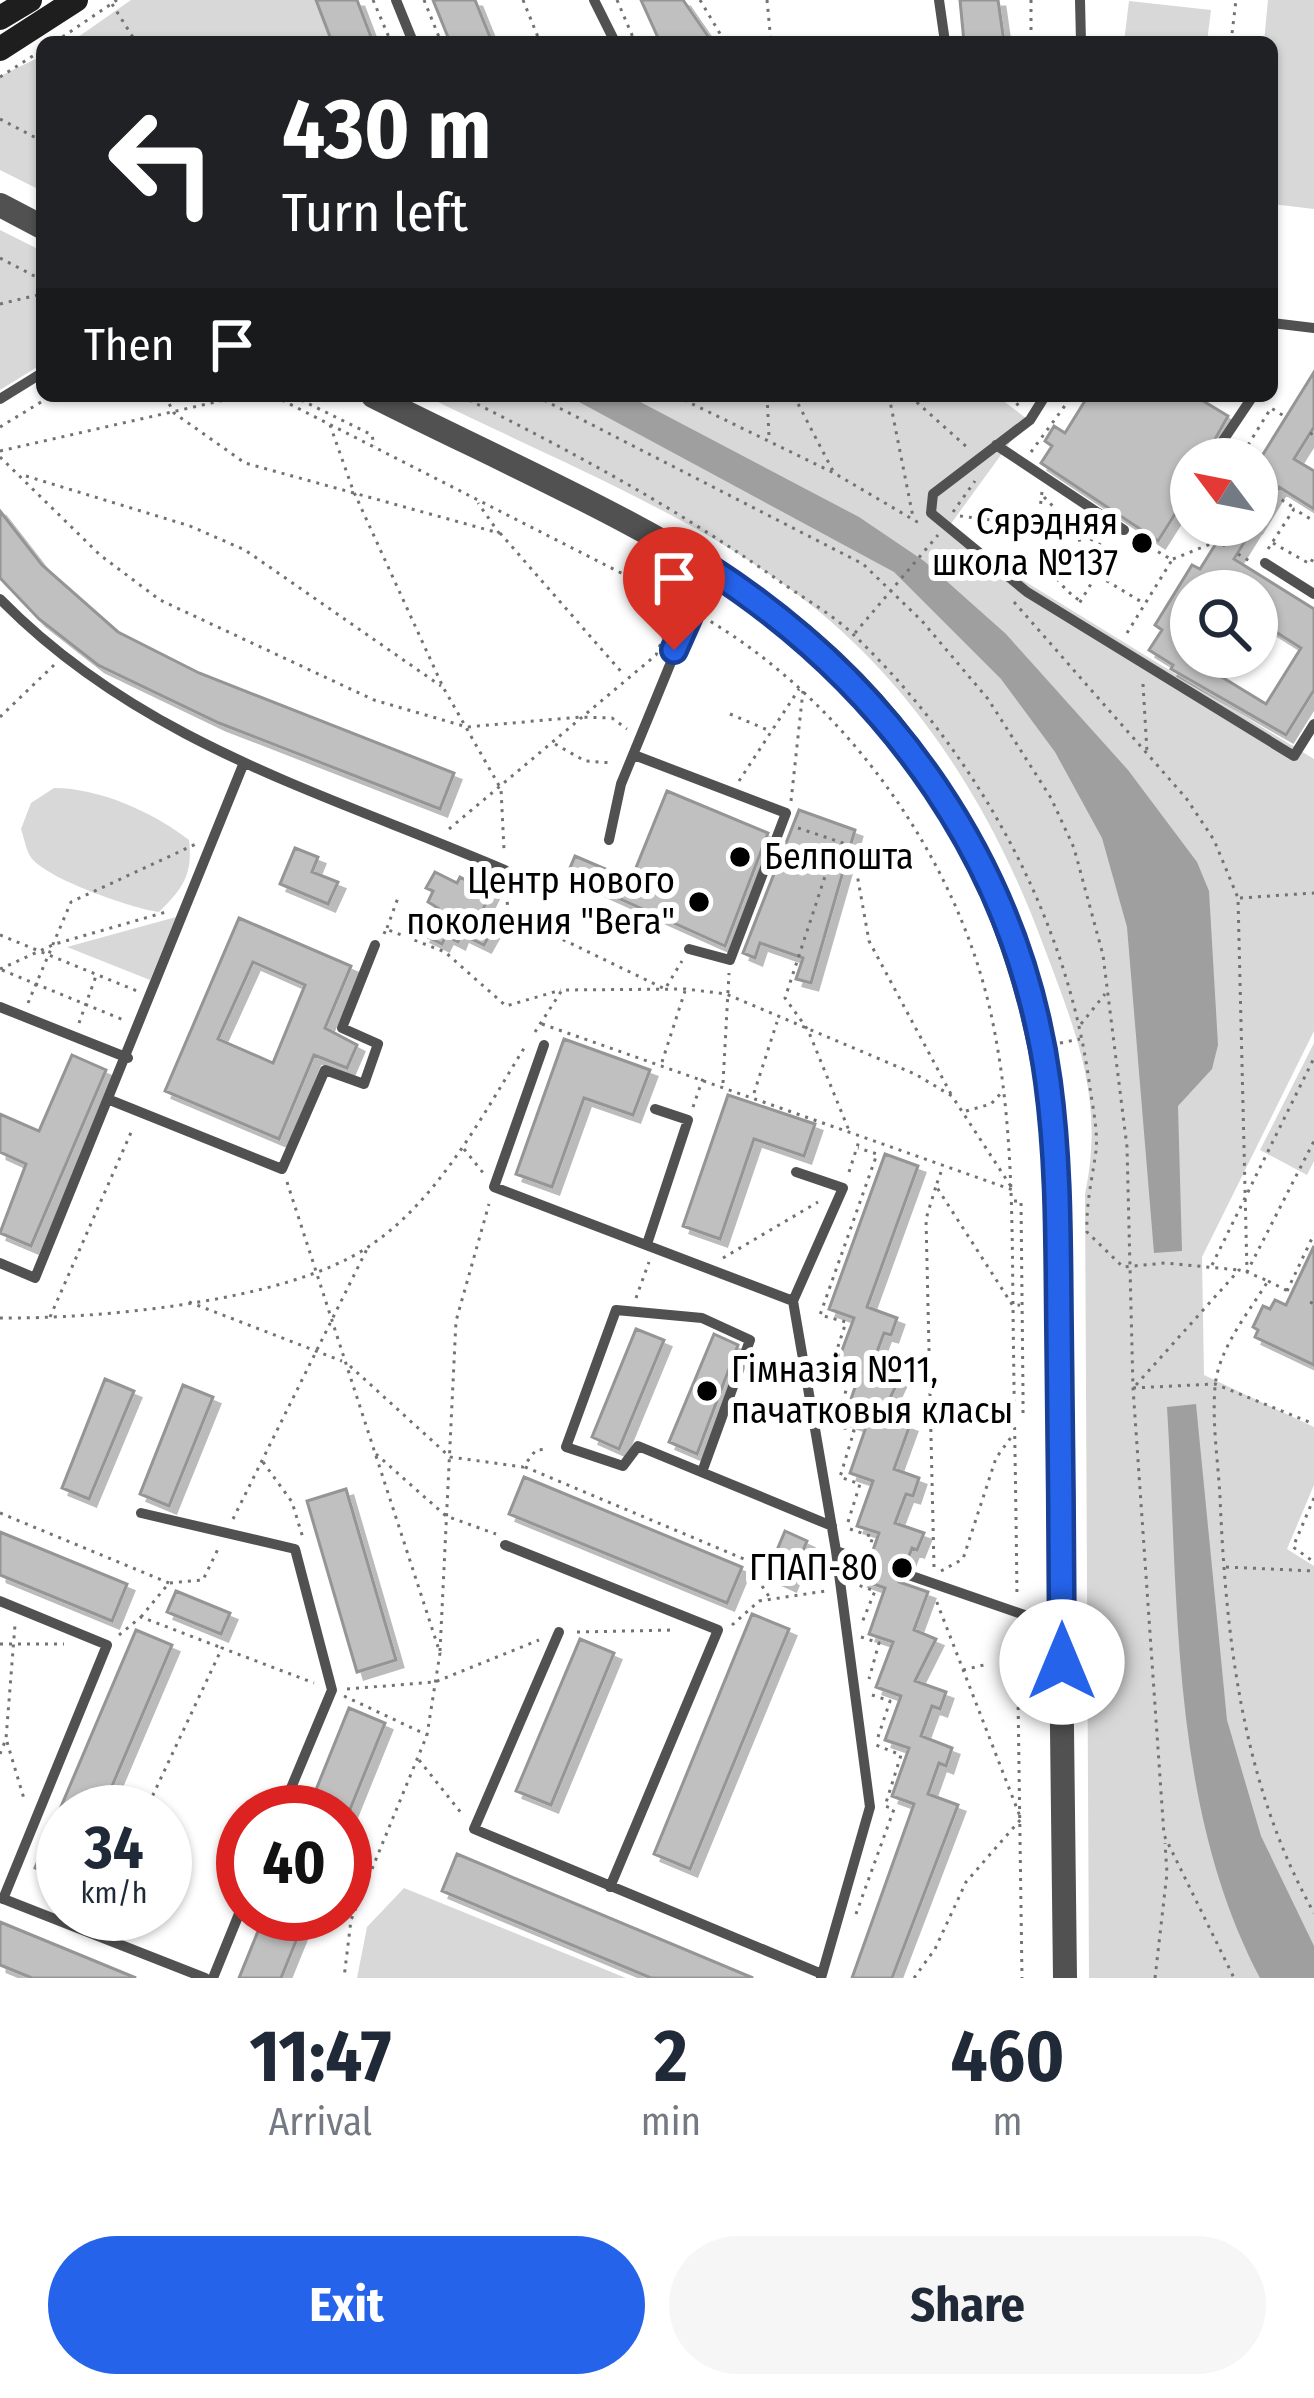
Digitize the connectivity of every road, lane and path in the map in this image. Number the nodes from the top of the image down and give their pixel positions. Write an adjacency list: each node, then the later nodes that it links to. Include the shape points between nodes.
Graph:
1 (30, 0): 16 (main road)
2 (76, 0): 31 (main road)
3 (373, 0): 19 (path)
4 (396, 0): 20 (lane)
5 (424, 0): 21 (path)
6 (523, 0): 22 (path)
7 (595, 0): 23 (lane)
8 (617, 0): 24 (path)
9 (700, 0): 25 (path)
10 (767, 0): 26 (path)
11 (939, 0): 27 (lane)
12 (1031, 0): 28 (path)
13 (1080, 0): 29 (lane)
14 (1236, 0): 30 (path)
15 (115, 2): 17 (path); 18 (path)
16 (0, 18)
17 (64, 36)
18 (133, 36)
19 (388, 36)
20 (411, 36)
21 (439, 36)
22 (538, 36)
23 (612, 36)
24 (632, 36)
25 (721, 36)
26 (770, 36)
27 (944, 36)
28 (1031, 36)
29 (1081, 36)
30 (1233, 36)
31 (0, 49)
32 (36, 54): 33 (path)
33 (0, 77)
34 (0, 119): 35 (path)
35 (36, 138)
36 (0, 205): 37 (street)
37 (36, 224)
38 (0, 258): 39 (path)
39 (36, 277)
40 (36, 295): 41 (path)
41 (0, 304)
42 (1278, 324): 43 (lane)
43 (1314, 328)
44 (36, 377): 45 (lane)
45 (0, 399)
46 (41, 402): 64 (path)
47 (168, 402): 61 (path)
48 (216, 402): 61 (path)
49 (286, 402): 63 (path)
50 (305, 402): 69 (path, via 372,435)
51 (385, 402): 100 (street)
52 (472, 402): 107 (path, via 676,509)
53 (689, 402): 67 (path)
54 (767, 402): 67 (path)
55 (797, 402): 73 (path)
56 (890, 402): 82 (path)
57 (917, 402): 71 (path)
58 (1041, 402): 68 (lane)
59 (1068, 402): 72 (path)
60 (1249, 402): 65 (lane)
61 (174, 412): 70 (path); 76 (path, via 245,463)
62 (1284, 416): 66 (path, via 1271,408)
63 (329, 423): 69 (path); 76 (path)
64 (0, 428)
65 (1225, 438)
66 (1252, 438)
67 (770, 440): 73 (path)
68 (996, 445): 71 (lane); 72 (lane)
69 (374, 446): 79 (path)
70 (0, 454): 74 (path)
71 (980, 458): 108 (lane, via 933,494 931,513 1027,592)
72 (1023, 463): 75 (lane)
73 (834, 473): 82 (path)
74 (24, 475): 112 (path, via 245,550); 118 (path, via 100,555 160,600 374,700)
75 (1046, 478): 77 (path); 85 (lane)
76 (353, 490): 87 (path); 112 (path)
77 (1041, 494): 84 (path); 86 (path)
78 (1278, 498): 80 (path)
79 (475, 499): 87 (path); 106 (path)
80 (1294, 508): 83 (path); 88 (path)
81 (951, 514): 84 (path)
82 (914, 518): 107 (path, via 936,538)
83 (1314, 521)
84 (1037, 526): 86 (path); 99 (path)
85 (1124, 530): 92 (path); 96 (path)
86 (1077, 531): 92 (path); 95 (path)
87 (499, 533): 111 (path)
88 (1278, 535)
89 (1206, 546): 96 (path)
90 (1271, 546): 97 (path)
91 (1278, 546): 98 (path)
92 (1111, 551): 101 (path)
93 (1238, 554): 97 (path)
94 (1314, 556): 98 (path)
95 (1081, 557): 99 (path); 101 (path)
96 (1172, 560): 105 (path)
97 (1263, 561): 102 (lane)
98 (1312, 565)
99 (1050, 568): 101 (path, via 1081,601)
100 (710, 569): 106 (lane); 165 (street, via 829,659 933,780 998,903)
101 (1096, 575): 105 (path)
102 (1314, 594)
103 (1008, 596): 122 (path)
104 (0, 599): 109 (lane)
105 (1144, 604): 108 (path)
106 (683, 605): 111 (path, via 656,655); 113 (path); 120 (lane)
107 (854, 634): 159 (path, via 994,809)
108 (1118, 647): 110 (lane)
109 (61, 658): 115 (path); 124 (lane, via 110,694)
110 (1140, 661): 117 (lane, via 1294,756); 122 (path)
111 (625, 676): 116 (path)
112 (443, 687): 118 (path)
113 (802, 688): 119 (path); 127 (path, via 794,790); 171 (path, via 886,788 952,900 991,1010)
114 (730, 714): 119 (path)
115 (0, 717)
116 (580, 717): 118 (path); 120 (path, via 612,718); 121 (path)
117 (1314, 724)
118 (467, 728): 125 (path)
119 (771, 731): 126 (path)
120 (642, 738): 123 (lane)
121 (552, 742): 123 (path, via 585,760); 125 (path)
122 (1147, 754): 135 (path, via 1214,840)
123 (632, 760): 126 (lane); 130 (lane)
124 (243, 765): 128 (lane); 129 (lane)
125 (501, 789): 129 (path); 132 (path)
126 (731, 793): 127 (lane)
127 (784, 818): 131 (path); 144 (lane)
128 (217, 835): 136 (lane); 139 (path, via 70,902)
129 (435, 840): 132 (lane)
130 (609, 840)
131 (837, 841): 161 (path, via 785,998); 173 (path, via 852,846 868,941)
132 (505, 870): 149 (path, via 508,913)
133 (1314, 893): 135 (path)
134 (399, 895): 137 (path)
135 (1238, 898): 192 (path)
136 (190, 903): 139 (path); 153 (lane)
137 (386, 929): 140 (path); 150 (path, via 445,952 506,1006)
138 (0, 935): 142 (path)
139 (55, 944): 142 (path); 143 (path)
140 (375, 945): 186 (lane, via 342,1028 378,1044 364,1084 325,1070)
141 (689, 949): 144 (lane); 149 (path)
142 (38, 951): 143 (path); 145 (path)
143 (50, 956): 146 (path); 147 (path)
144 (730, 959): 152 (path)
145 (0, 969): 147 (path)
146 (96, 975): 153 (path); 154 (path)
147 (37, 984): 154 (path); 156 (path)
148 (686, 988): 149 (path); 152 (path); 168 (path)
149 (664, 989): 150 (path)
150 (562, 990): 158 (path)
151 (1108, 991): 159 (path)
152 (726, 994): 157 (path); 170 (path)
153 (152, 997): 160 (lane)
154 (86, 1004): 160 (path); 162 (path)
155 (0, 1007): 156 (lane)
156 (23, 1016): 162 (lane)
157 (778, 1020): 161 (path); 172 (path)
158 (540, 1023): 168 (path); 182 (path)
159 (1080, 1025): 163 (path)
160 (141, 1028): 166 (lane)
161 (808, 1030): 173 (path); 179 (path)
162 (74, 1036): 166 (lane)
163 (1082, 1039): 165 (path); 198 (path, via 1097,1148 1087,1232 1124,1268)
164 (544, 1045): 189 (lane)
165 (1042, 1047): 246 (street, via 1057,1201)
166 (128, 1058): 174 (lane)
167 (1314, 1058): 192 (path)
168 (661, 1064): 169 (path)
169 (704, 1078): 170 (path); 178 (path)
170 (723, 1084): 172 (path)
171 (1004, 1090): 177 (path, via 991,1104); 191 (path)
172 (754, 1095): 179 (path)
173 (952, 1096): 177 (path)
174 (110, 1100): 176 (lane); 197 (lane, via 35,1278)
175 (655, 1109): 178 (lane)
176 (140, 1112): 186 (lane); 210 (path)
177 (962, 1112): 191 (path)
178 (688, 1120): 195 (lane)
179 (851, 1135): 180 (path)
180 (859, 1140): 185 (path); 190 (path)
181 (1314, 1141): 183 (path)
182 (462, 1148): 189 (path); 196 (path)
183 (1306, 1157): 184 (path); 202 (path)
184 (1314, 1160)
185 (942, 1168): 188 (path); 191 (path)
186 (282, 1169): 201 (path)
187 (796, 1172): 190 (lane)
188 (936, 1186): 207 (path); 218 (path, via 926,1220 934,1575 963,1559 996,1458)
189 (494, 1187): 195 (lane); 221 (path, via 456,1321)
190 (843, 1188): 199 (path); 205 (lane)
191 (1012, 1190): 193 (path)
192 (1247, 1190): 198 (path); 202 (path)
193 (1013, 1201): 206 (path, via 1021,1201); 207 (path)
194 (1314, 1234): 203 (path, via 1289,1293)
195 (651, 1246): 199 (lane); 208 (path)
196 (368, 1247): 201 (path); 211 (path)
197 (0, 1263)
198 (1212, 1267): 200 (path)
199 (706, 1268): 205 (lane)
200 (1239, 1270): 202 (path); 215 (path)
201 (319, 1272): 204 (path); 211 (path)
202 (1247, 1272): 203 (path)
203 (1268, 1281): 214 (path)
204 (187, 1301): 210 (path); 212 (path)
205 (793, 1301): 228 (lane)
206 (1022, 1305): 207 (path); 216 (path, via 1023,1413)
207 (1013, 1306): 216 (path)
208 (631, 1311): 219 (lane, via 616,1310); 223 (lane, via 703,1318 750,1340)
209 (0, 1318): 210 (path)
210 (49, 1318)
211 (331, 1318): 212 (path); 213 (path)
212 (316, 1348): 213 (path); 229 (path)
213 (346, 1363): 220 (path); 221 (path)
214 (1215, 1384): 215 (path); 217 (path); 234 (path)
215 (1133, 1388): 265 (path)
216 (1014, 1413): 218 (path)
217 (1314, 1424)
218 (1015, 1432): 244 (path)
219 (566, 1447): 222 (path, via 536,1450); 223 (lane, via 623,1466 638,1446)
220 (375, 1453): 227 (path); 249 (path)
221 (450, 1457): 222 (path); 227 (path)
222 (524, 1467): 241 (path, via 744,1558)
223 (702, 1472): 228 (lane)
224 (1314, 1498): 233 (path, via 1293,1547)
225 (0, 1513): 237 (path)
226 (141, 1513): 229 (lane)
227 (446, 1516): 230 (path, via 506,1538); 249 (path)
228 (832, 1526): 231 (lane)
229 (226, 1532): 237 (path, via 203,1580); 253 (lane, via 295,1549)
230 (505, 1545): 247 (lane)
231 (836, 1551): 232 (lane); 240 (lane)
232 (868, 1562)
233 (1314, 1562)
234 (1223, 1567): 235 (path); 268 (path, via 1248,1744 1269,1819)
235 (1314, 1571)
236 (903, 1573): 238 (lane)
237 (170, 1582): 245 (path)
238 (934, 1584): 244 (lane); 251 (path)
239 (858, 1585): 240 (path)
240 (841, 1588): 241 (path); 270 (lane, via 870,1807)
241 (770, 1599): 247 (path)
242 (0, 1600): 243 (lane)
243 (18, 1608): 255 (path); 258 (lane, via 106,1645)
244 (1017, 1613): 246 (lane); 263 (path)
245 (141, 1617)
246 (1061, 1618): 276 (street)
247 (718, 1630): 248 (path); 266 (lane)
248 (559, 1632): 252 (path); 264 (lane)
249 (440, 1653): 252 (path)
250 (984, 1665): 251 (path)
251 (961, 1670): 263 (path)
252 (435, 1682): 253 (path); 254 (path)
253 (332, 1690): 254 (path); 259 (path, via 222,1648); 260 (lane)
254 (427, 1735): 257 (path)
255 (7, 1739): 256 (path); 261 (path, via 28,1811)
256 (0, 1754)
257 (418, 1758): 264 (path); 273 (path, via 351,1920)
258 (49, 1785)
259 (158, 1785)
260 (292, 1785)
261 (36, 1815)
262 (36, 1817): 267 (lane)
263 (1021, 1819): 274 (path, via 967,1882); 275 (path)
264 (474, 1829): 266 (lane)
265 (1164, 1835): 271 (path); 277 (path)
266 (610, 1887): 270 (lane)
267 (2, 1898): 272 (lane)
268 (1314, 1913)
269 (226, 1941): 272 (lane)
270 (821, 1976)
271 (1153, 1976)
272 (209, 1978)
273 (344, 1978)
274 (914, 1978)
275 (1022, 1978)
276 (1065, 1978)
277 (1234, 1978)

